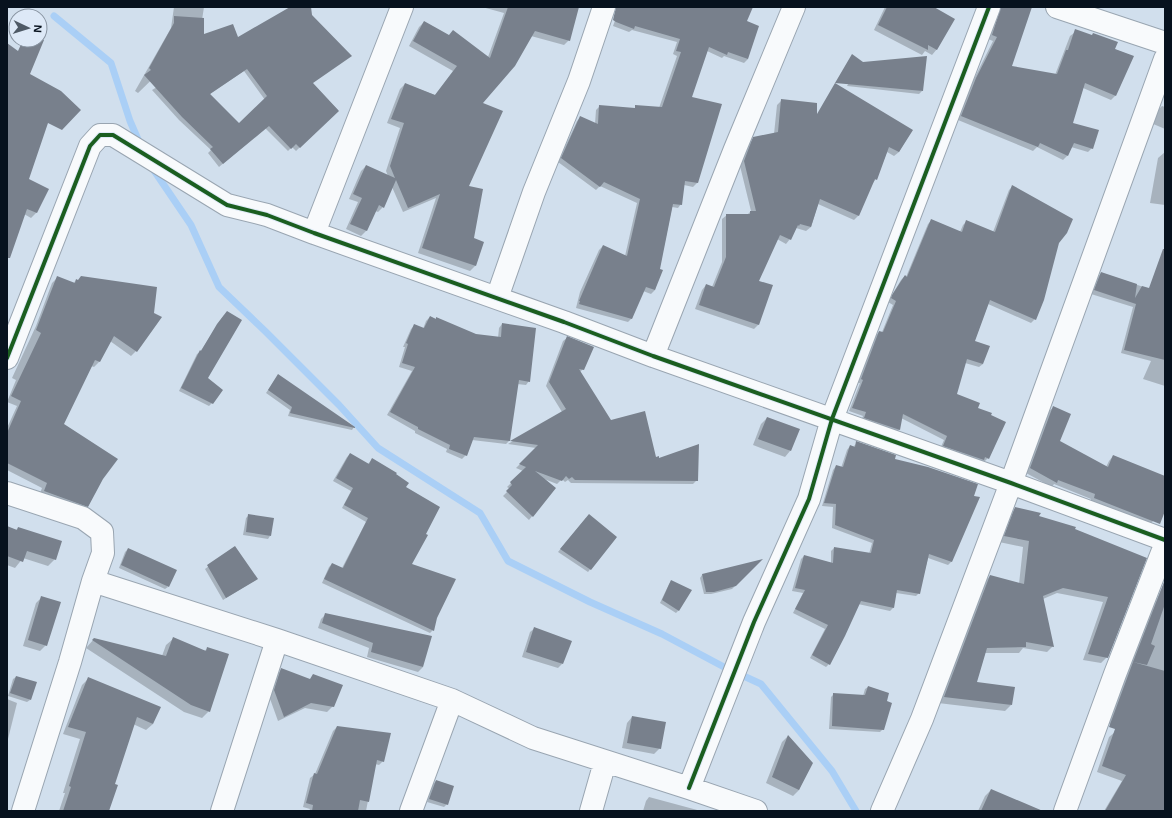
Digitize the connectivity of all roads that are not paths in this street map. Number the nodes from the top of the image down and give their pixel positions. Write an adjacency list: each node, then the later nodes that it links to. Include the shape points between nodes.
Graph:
1 (402, 7): 8 (street)
2 (604, 7): 9 (street, via 579,81 534,192)
3 (794, 7): 10 (street)
4 (989, 7): 12 (street)
5 (1058, 7): 6 (street)
6 (1165, 43)
7 (1165, 59): 13 (street)
8 (314, 233): 9 (street); 11 (street, via 267,215 228,205 113,135 100,135 90,146)
9 (497, 298): 10 (street)
10 (653, 356): 12 (street)
11 (7, 358)
12 (832, 419): 13 (street); 21 (street, via 809,499 754,622)
13 (1011, 483): 15 (street); 27 (street, via 922,719)
14 (7, 493): 17 (street, via 83,518 102,532 103,553)
15 (1165, 540)
16 (1165, 546): 28 (street, via 1114,674)
17 (94, 581): 18 (street); 22 (street)
18 (277, 640): 19 (street); 23 (street)
19 (452, 700): 20 (street, via 533,738); 24 (street)
20 (605, 762): 21 (street); 25 (street)
21 (689, 788): 26 (street)
22 (23, 811)
23 (222, 811)
24 (410, 811)
25 (590, 811)
26 (756, 811)
27 (882, 811)
28 (1065, 811)

